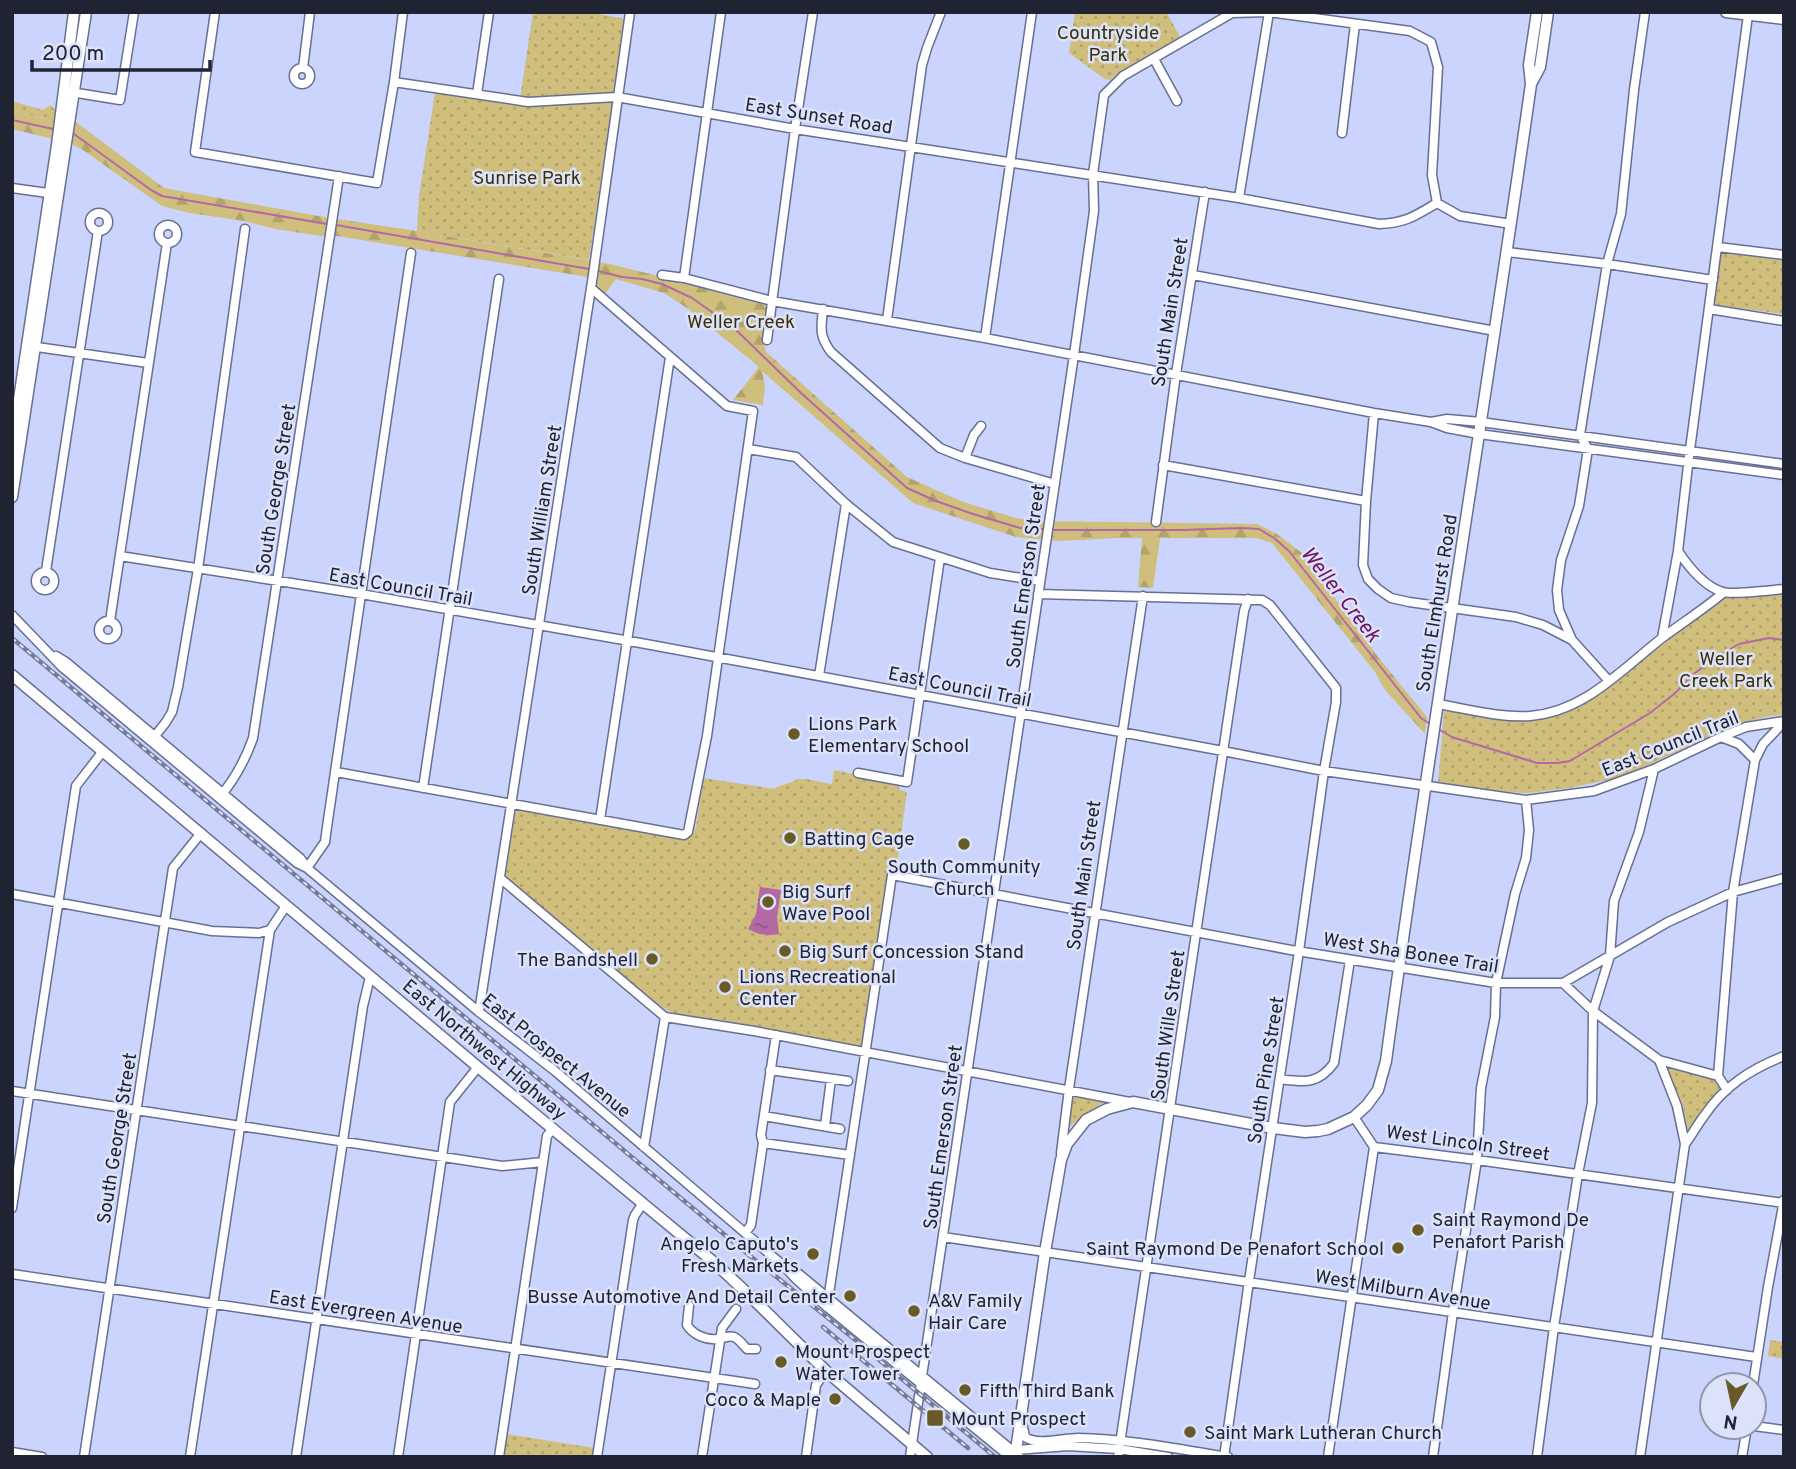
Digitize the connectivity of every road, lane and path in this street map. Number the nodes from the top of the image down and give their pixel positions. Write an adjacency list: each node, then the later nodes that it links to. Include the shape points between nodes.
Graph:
1 (74, 12): 25 (main road)
2 (86, 12): 25 (main road)
3 (134, 12): 25 (street, via 120,100)
4 (215, 12): 35 (street, via 195,152)
5 (310, 12): 22 (street)
6 (403, 12): 23 (street)
7 (489, 12): 26 (street)
8 (630, 12): 27 (street, South William Street)
9 (721, 12): 29 (street)
10 (813, 12): 30 (street)
11 (941, 12): 32 (street, via 922,65)
12 (1032, 12): 33 (street)
13 (1269, 12): 20 (street, South Emerson Street); 21 (street, South Emerson Street, via 1233,13); 39 (street)
14 (1537, 12): 24 (main road, South Elmhurst Road, via 1529,65)
15 (1548, 12): 24 (main road, South Elmhurst Road, via 1540,66)
16 (1644, 12): 49 (street, via 1621,214)
17 (1726, 12): 18 (main road)
18 (1748, 15): 19 (main road); 45 (street)
19 (1784, 19)
20 (1355, 24): 31 (street); 40 (street, South Emerson Street, via 1410,31 1431,42 1438,67 1432,175)
21 (1154, 59): 28 (street); 34 (street, South Emerson Street, via 1123,76 1104,95)
22 (303, 68)
23 (394, 82): 26 (street, East Sunset Road); 35 (street, via 377,183)
24 (1531, 84): 41 (main road, South Elmhurst Road)
25 (69, 92): 38 (main road)
26 (477, 94): 27 (street, East Sunset Road, via 528,103)
27 (617, 97): 29 (street, East Sunset Road); 55 (street, South William Street)
28 (1177, 101)
29 (706, 113): 30 (street, East Sunset Road); 52 (street)
30 (795, 129): 32 (street, East Sunset Road); 56 (street)
31 (1342, 133)
32 (912, 146): 33 (street, East Sunset Road); 59 (street)
33 (1011, 161): 34 (street, East Sunset Road); 62 (street)
34 (1093, 174): 37 (street, East Sunset Road); 66 (street, South Emerson Street, via 1094,211)
35 (340, 176): 95 (street, South George Street)
36 (12, 188): 38 (street)
37 (1205, 192): 39 (street, East Sunset Road); 51 (street, South Main Street)
38 (54, 194): 64 (main road)
39 (1239, 198): 40 (street, East Sunset Road, via 1380,224 1398,223)
40 (1437, 203): 41 (street, via 1460,216)
41 (1511, 224): 46 (main road, South Elmhurst Road)
42 (245, 229): 93 (street)
43 (98, 231): 65 (street)
44 (167, 243): 68 (street)
45 (1717, 247): 48 (street); 54 (street)
46 (1507, 252): 49 (street); 61 (main road, South Elmhurst Road)
47 (411, 253): 99 (street)
48 (1784, 256)
49 (1607, 264): 54 (street); 75 (street)
50 (662, 275): 52 (street)
51 (1193, 275): 61 (street); 69 (street, South Main Street)
52 (684, 278): 56 (street)
53 (499, 279): 104 (street)
54 (1713, 280): 58 (street)
55 (591, 288): 67 (street); 108 (street, South William Street)
56 (772, 301): 57 (street); 63 (street)
57 (823, 309): 59 (street); 80 (street, via 820,331 831,352 940,448)
58 (1709, 309): 60 (street); 79 (street)
59 (887, 320): 62 (street)
60 (1784, 321)
61 (1495, 331): 72 (main road, South Elmhurst Road)
62 (985, 338): 66 (street)
63 (767, 340)
64 (31, 346): 65 (street); 76 (main road); 86 (main road)
65 (80, 353): 68 (street); 94 (street)
66 (1074, 355): 69 (street); 85 (street, South Emerson Street)
67 (670, 357): 77 (street, via 727,406 753,411); 112 (street)
68 (148, 363): 91 (street)
69 (1176, 374): 70 (street); 83 (street, South Main Street)
70 (1374, 413): 71 (street); 87 (street)
71 (1431, 422): 72 (street); 74 (street)
72 (1481, 422): 74 (main road, South Elmhurst Road); 75 (street)
73 (981, 426): 80 (street)
74 (1479, 434): 78 (street); 103 (main road, South Elmhurst Road)
75 (1580, 435): 78 (street); 79 (street)
76 (12, 446)
77 (748, 449): 88 (street, via 796,457); 113 (street)
78 (1588, 449): 81 (street); 105 (street, via 1579,506 1558,576)
79 (1690, 450): 81 (street); 82 (street)
80 (965, 458): 85 (street)
81 (1688, 463): 84 (street); 90 (street)
82 (1784, 464)
83 (1163, 465): 87 (street); 89 (street, South Main Street)
84 (1784, 475)
85 (1055, 484): 96 (street, South Emerson Street)
86 (12, 497)
87 (1366, 501): 103 (street, via 1363,565 1368,579 1391,598)
88 (846, 504): 92 (street, via 893,542); 115 (street)
89 (1156, 522)
90 (1678, 551): 98 (street, via 1689,568); 110 (street)
91 (120, 556): 93 (street, East Council Trail); 107 (street)
92 (940, 558): 96 (street); 117 (street)
93 (198, 569): 95 (street, East Council Trail); 123 (street, via 174,702)
94 (46, 571)
95 (277, 580): 99 (street, East Council Trail); 133 (street, South George Street, via 253,738 238,774)
96 (1040, 581): 100 (street, South Emerson Street)
97 (1784, 589): 98 (street)
98 (1723, 593): 110 (street)
99 (361, 594): 104 (street, East Council Trail); 129 (street)
100 (1038, 594): 101 (street); 119 (street, South Emerson Street)
101 (1143, 596): 102 (street); 121 (street, South Main Street)
102 (1248, 599): 125 (street, South Wille Street); 128 (street, South Pine Street, via 1270,605 1336,688)
103 (1453, 608): 109 (street); 118 (main road, South Elmhurst Road)
104 (450, 610): 108 (street, East Council Trail); 132 (street)
105 (1561, 614): 109 (street); 111 (street)
106 (12, 615): 123 (street, East Prospect Avenue, via 62,667)
107 (110, 621)
108 (539, 625): 112 (street, East Council Trail); 135 (street, South William Street)
109 (1543, 625): 111 (street)
110 (1662, 638): 116 (street)
111 (1572, 640): 116 (street)
112 (628, 641): 113 (street, East Council Trail); 136 (street)
113 (717, 657): 115 (street, East Council Trail); 136 (street, via 688,832 684,835)
114 (12, 676): 124 (main road, East Northwest Highway)
115 (819, 676): 117 (street, East Council Trail)
116 (1609, 681): 118 (street, via 1571,707 1541,715)
117 (920, 695): 119 (street, East Council Trail); 130 (street, via 907,782)
118 (1438, 708): 131 (main road, South Elmhurst Road)
119 (1021, 714): 121 (street, East Council Trail); 142 (street, South Emerson Street)
120 (1784, 721): 122 (street, East Council Trail, via 1746,727); 126 (street)
121 (1122, 733): 125 (street, East Council Trail); 146 (street, South Main Street)
122 (1721, 737): 126 (street, via 1739,744); 127 (street, East Council Trail)
123 (153, 739): 133 (street, East Prospect Avenue)
124 (103, 751): 137 (main road, East Northwest Highway); 144 (street, via 75,786)
125 (1223, 751): 128 (street, East Council Trail); 149 (street, South Wille Street)
126 (1755, 760): 141 (street)
127 (1654, 769): 134 (street, East Council Trail, via 1594,791); 151 (street, via 1639,832 1614,901)
128 (1324, 771): 131 (street, East Council Trail); 150 (street, South Pine Street)
129 (335, 772): 132 (street); 138 (street, via 325,842)
130 (858, 773)
131 (1426, 786): 134 (street, East Council Trail); 153 (main road, South Elmhurst Road)
132 (423, 788): 135 (street)
133 (221, 796): 138 (street, East Prospect Avenue)
134 (1526, 800): 156 (street, via 1526,858)
135 (511, 804): 136 (street); 139 (street, South William Street)
136 (600, 820)
137 (201, 833): 145 (main road, East Northwest Highway); 147 (street, South George Street, via 173,868)
138 (307, 868): 158 (street, East Prospect Avenue)
139 (500, 878): 158 (street, South William Street); 159 (street)
140 (1784, 878): 141 (street, West Sha Bonee Trail)
141 (1733, 892): 151 (street, West Sha Bonee Trail); 167 (street)
142 (994, 893): 146 (street, West Sha Bonee Trail); 161 (street, West Sha Bonee Trail, via 892,875); 166 (street, South Emerson Street)
143 (12, 894): 144 (street)
144 (58, 902): 147 (street); 174 (street)
145 (286, 906): 148 (street); 154 (main road, East Northwest Highway)
146 (1096, 912): 149 (street, West Sha Bonee Trail); 171 (street, South Main Street)
147 (164, 922): 148 (street, via 222,932); 177 (street, South George Street)
148 (270, 930): 180 (street)
149 (1197, 932): 150 (street, West Sha Bonee Trail); 176 (street, South Wille Street)
150 (1299, 951): 152 (street, West Sha Bonee Trail); 169 (street, South Pine Street)
151 (1610, 956): 155 (street, West Sha Bonee Trail); 157 (street)
152 (1350, 960): 153 (street, West Sha Bonee Trail); 169 (street, via 1334,1063 1315,1080)
153 (1399, 967): 156 (street, West Sha Bonee Trail); 179 (main road, South Elmhurst Road, via 1385,1071 1378,1090)
154 (370, 977): 164 (main road, East Northwest Highway); 185 (street)
155 (1563, 982): 156 (street, West Sha Bonee Trail); 157 (street)
156 (1496, 983): 193 (street, via 1495,1017 1481,1088)
157 (1593, 1011): 163 (street); 195 (street, via 1592,1103)
158 (479, 1012): 188 (street, East Prospect Avenue)
159 (664, 1017): 160 (street); 188 (street)
160 (776, 1035): 161 (street); 165 (street)
161 (866, 1052): 166 (street); 190 (street)
162 (1784, 1056): 172 (street, via 1749,1071)
163 (1658, 1060): 167 (street); 187 (street, via 1678,1107)
164 (478, 1067): 182 (main road, East Northwest Highway); 191 (street, via 450,1102)
165 (771, 1070): 168 (street); 178 (street)
166 (968, 1070): 171 (street); 201 (street, South Emerson Street)
167 (1718, 1076): 172 (street)
168 (831, 1079): 170 (street); 181 (street)
169 (1280, 1079): 183 (street, South Pine Street)
170 (848, 1081)
171 (1069, 1089): 175 (street); 192 (street, South Main Street)
172 (1727, 1090): 187 (street)
173 (12, 1091): 174 (street)
174 (30, 1094): 177 (street); 199 (street)
175 (1133, 1102): 176 (main road); 192 (main road, South Main Street, via 1086,1120)
176 (1171, 1109): 183 (main road); 203 (street, South Wille Street)
177 (136, 1110): 180 (street); 206 (street, South George Street)
178 (764, 1116): 181 (street); 186 (street)
179 (1354, 1118): 183 (main road, via 1318,1131); 189 (street, West Lincoln Street)
180 (240, 1125): 185 (street); 208 (street)
181 (825, 1126): 184 (street)
182 (553, 1128): 194 (street); 198 (main road, East Northwest Highway)
183 (1273, 1128): 205 (street, South Pine Street)
184 (840, 1129)
185 (343, 1141): 191 (street); 213 (street)
186 (763, 1143): 190 (street); 200 (street, via 751,1225)
187 (1685, 1144): 196 (street)
188 (644, 1147): 200 (street, East Prospect Avenue)
189 (1374, 1147): 193 (street, West Lincoln Street); 207 (street)
190 (850, 1155): 209 (street)
191 (442, 1156): 194 (street, via 502,1166); 215 (street)
192 (1060, 1160): 202 (main road, South Main Street)
193 (1477, 1160): 195 (street, West Lincoln Street); 212 (street)
194 (543, 1162): 218 (street)
195 (1578, 1174): 196 (street, West Lincoln Street); 214 (street)
196 (1680, 1188): 197 (street, West Lincoln Street); 217 (street)
197 (1783, 1202): 220 (street)
198 (643, 1203): 221 (street, via 633,1220); 222 (main road, East Northwest Highway, via 730,1277)
199 (12, 1208)
200 (745, 1233): 209 (street, East Prospect Avenue)
201 (943, 1237): 202 (street, West Milburn Avenue); 225 (street, South Emerson Street)
202 (1045, 1252): 203 (street, West Milburn Avenue); 227 (main road, South Main Street)
203 (1147, 1267): 205 (street, West Milburn Avenue); 230 (street, South Wille Street)
204 (12, 1274): 206 (street, East Evergreen Avenue)
205 (1249, 1281): 207 (street, West Milburn Avenue); 246 (street, South Pine Street)
206 (109, 1288): 208 (street, East Evergreen Avenue); 234 (street, South George Street)
207 (1352, 1297): 212 (street, West Milburn Avenue); 247 (street)
208 (213, 1303): 213 (street, East Evergreen Avenue); 235 (street)
209 (828, 1303): 225 (street, East Prospect Avenue)
210 (689, 1306): 216 (street, via 689,1329 704,1338)
211 (736, 1309): 216 (street, via 722,1325)
212 (1453, 1312): 214 (street, West Milburn Avenue); 248 (street)
213 (317, 1319): 215 (street, East Evergreen Avenue); 236 (street)
214 (1554, 1327): 217 (street, West Milburn Avenue); 249 (street)
215 (416, 1335): 218 (street, East Evergreen Avenue); 237 (street)
216 (720, 1339): 219 (street, via 732,1336 747,1349); 224 (street)
217 (1655, 1342): 220 (street, West Milburn Avenue); 250 (street)
218 (515, 1349): 221 (street, East Evergreen Avenue); 238 (street)
219 (756, 1349)
220 (1756, 1357): 223 (street)
221 (611, 1363): 224 (street, East Evergreen Avenue); 239 (street)
222 (826, 1371): 228 (main road, East Northwest Highway); 241 (street, via 816,1385)
223 (1754, 1371)
224 (714, 1378): 226 (street, East Evergreen Avenue); 240 (street)
225 (922, 1381): 228 (street, South Emerson Street); 232 (street, East Prospect Avenue)
226 (755, 1384)
227 (1021, 1416): 230 (street, via 1024,1435 1032,1441 1077,1438); 232 (main road, South Main Street)
228 (912, 1445): 242 (street, South Emerson Street); 243 (main road, East Northwest Highway)
229 (1036, 1448): 230 (street); 232 (street); 244 (street)
230 (1119, 1449): 245 (street); 246 (street)
231 (12, 1452): 233 (street)
232 (1015, 1455)
233 (42, 1457)
234 (84, 1457)
235 (190, 1457)
236 (296, 1457)
237 (398, 1457)
238 (499, 1457)
239 (597, 1457)
240 (702, 1457)
241 (806, 1457)
242 (910, 1457)
243 (927, 1457)
244 (1031, 1457)
245 (1168, 1457)
246 (1225, 1457)
247 (1328, 1457)
248 (1433, 1457)
249 (1536, 1457)
250 (1640, 1457)

